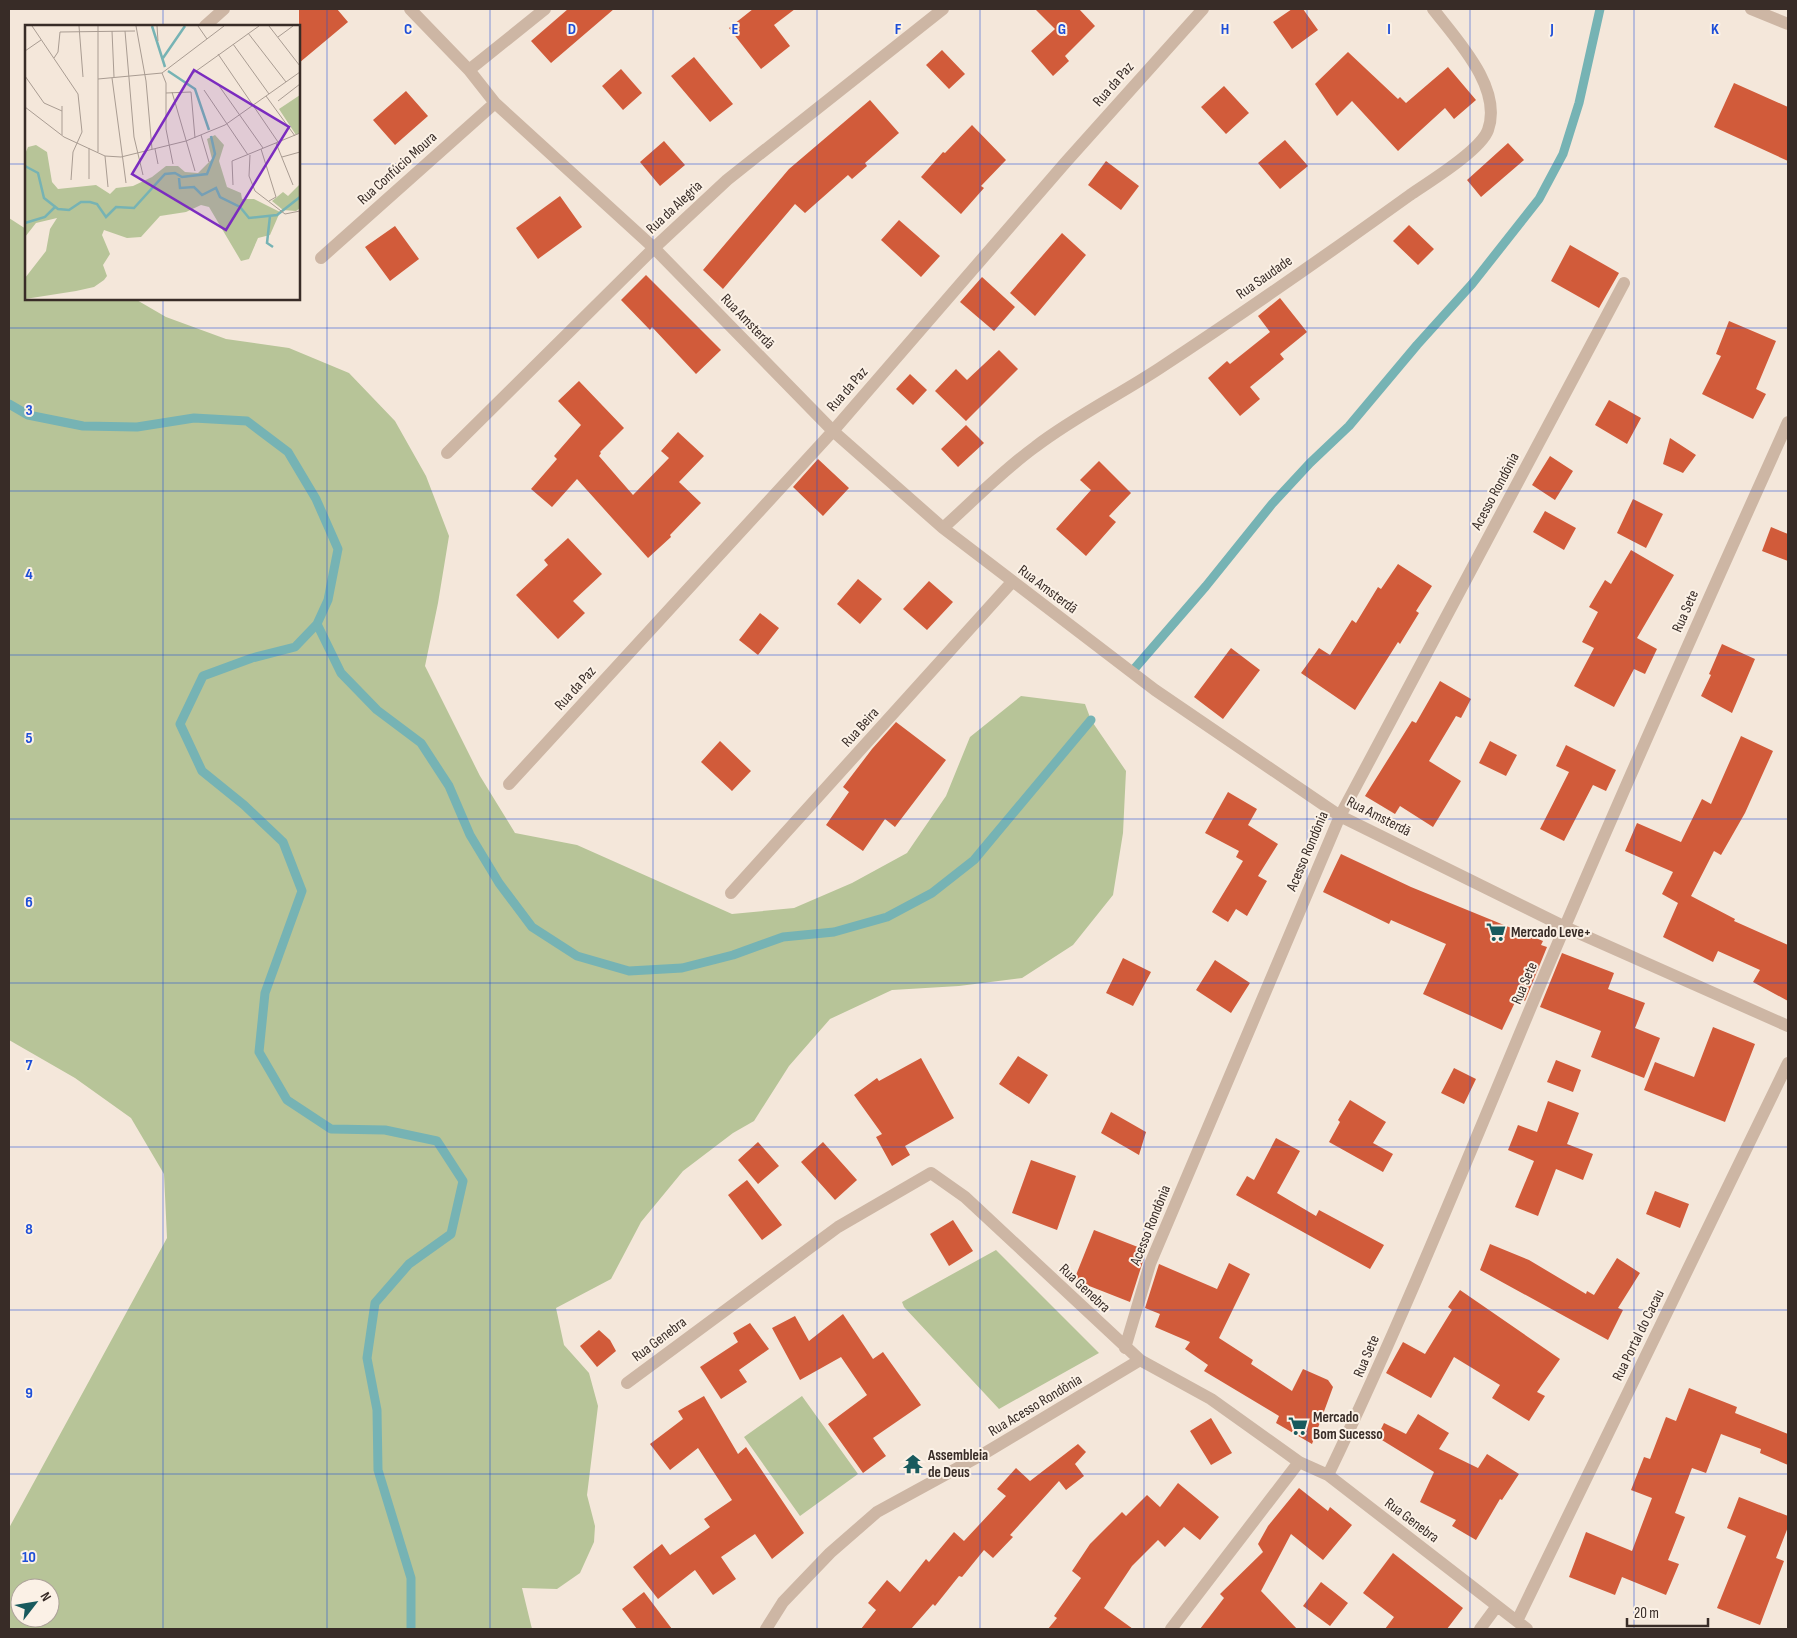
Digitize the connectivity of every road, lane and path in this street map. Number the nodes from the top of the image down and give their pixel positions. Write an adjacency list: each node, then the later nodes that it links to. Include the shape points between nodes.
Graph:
1 (224, 9): 9 (street)
2 (410, 9): 10 (street, Rua Amsterdã)
3 (545, 9): 10 (street)
4 (943, 9): 12 (street, Rua da Alegria, via 727,180)
5 (1202, 9): 16 (street, Rua da Paz)
6 (1433, 9): 18 (street, Rua Saudade, via 1461,44 1491,98 1492,116 1488,133 1476,147 1160,369 1035,446)
7 (1751, 9): 8 (street)
8 (1788, 24)
9 (206, 25)
10 (469, 70): 11 (street, Rua Amsterdã)
11 (495, 103): 12 (street, Rua Amsterdã); 13 (street, Rua Confúcio Moura)
12 (654, 248): 16 (street, Rua Amsterdã); 17 (street, Rua da Alegria)
13 (321, 258)
14 (1624, 283): 21 (street, Acesso Rondônia)
15 (1788, 422): 23 (street, Rua Sete)
16 (833, 431): 18 (street, Rua Amsterdã); 20 (street, Rua da Paz)
17 (447, 453)
18 (943, 528): 19 (street, Rua Amsterdã)
19 (1012, 582): 21 (street, Rua Amsterdã, via 1155,690); 22 (street, Rua Beira)
20 (509, 784)
21 (1340, 816): 23 (street, Rua Amsterdã); 26 (street, Acesso Rondônia, via 1150,1264)
22 (731, 893)
23 (1565, 928): 24 (street, Rua Amsterdã); 30 (street, Rua Sete, via 1369,1390)
24 (1788, 1026)
25 (1788, 1063): 32 (street, Rua Portal do Cacau)
26 (1125, 1348): 27 (street, Rua Genebra); 28 (street, Rua Genebra, via 965,1197 932,1173 838,1227)
27 (1140, 1360): 29 (street, Rua Genebra, via 1210,1400); 33 (street, Rua Acesso Rondônia, via 985,1453 877,1512 816,1567 783,1602)
28 (627, 1383)
29 (1299, 1462): 30 (street, Rua Genebra); 34 (street)
30 (1328, 1475): 31 (street, Rua Genebra)
31 (1497, 1606): 32 (street, Rua Genebra); 35 (street)
32 (1522, 1625)
33 (766, 1629)
34 (1171, 1629)
35 (1480, 1629)

